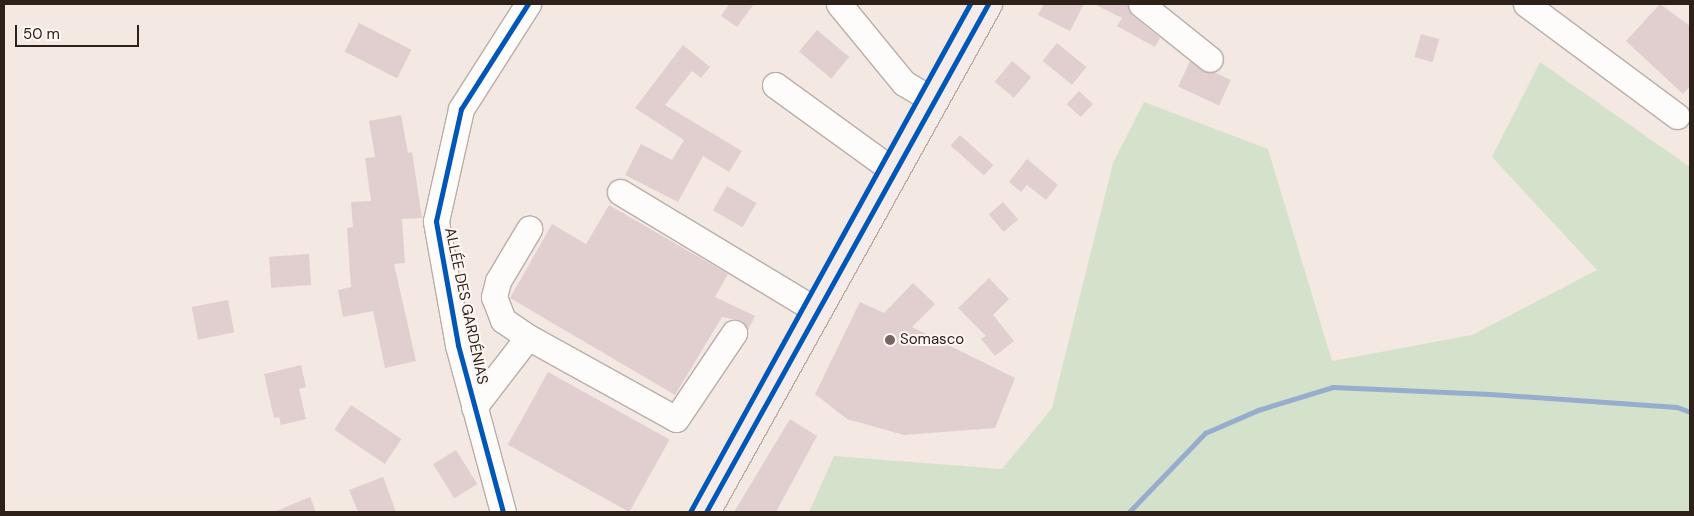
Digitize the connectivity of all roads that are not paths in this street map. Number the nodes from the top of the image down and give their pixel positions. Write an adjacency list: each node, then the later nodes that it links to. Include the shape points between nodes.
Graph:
1 (528, 4): 16 (street, ALLÉE DES GARDÉNIAS, via 460,108 436,221)
2 (839, 4): 8 (street, via 904,83)
3 (988, 4): 8 (main road)
4 (1141, 4): 6 (street)
5 (1526, 4): 9 (street)
6 (1210, 59)
7 (775, 85): 10 (street)
8 (934, 101): 10 (main road)
9 (1677, 116)
10 (895, 172): 13 (main road)
11 (620, 192): 13 (street)
12 (529, 229): 15 (street, via 498,281 494,297 503,320)
13 (817, 311): 18 (main road)
14 (734, 332): 15 (street, via 676,419)
15 (528, 337): 16 (street)
16 (474, 407): 17 (street, ALLÉE DES GARDÉNIAS)
17 (503, 512)
18 (706, 512)

